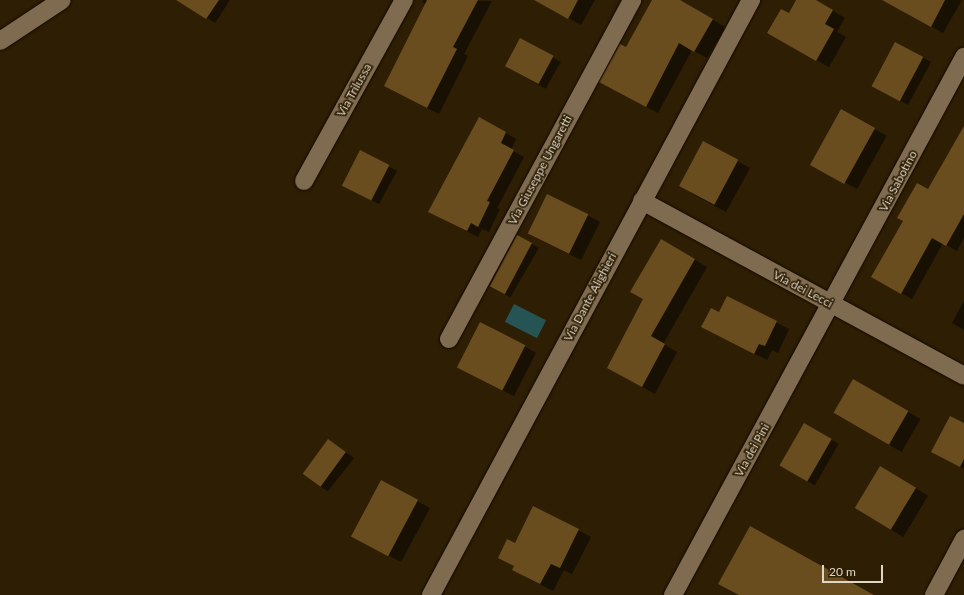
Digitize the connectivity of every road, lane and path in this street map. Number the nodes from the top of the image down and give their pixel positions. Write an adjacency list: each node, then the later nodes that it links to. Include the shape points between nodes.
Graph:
1 (62, 0): 5 (street)
2 (404, 0): 7 (street, Via Trilussa)
3 (632, 0): 10 (street, Via Giuseppe Ungaretti)
4 (751, 0): 8 (street, Via Dante Alighieri)
5 (0, 41)
6 (964, 57): 9 (street, Via Sabotino)
7 (304, 181)
8 (642, 201): 9 (street, Via dei Lecci); 13 (street, Via Dante Alighieri)
9 (832, 304): 11 (street, Via dei Lecci); 14 (street, Via dei Pini)
10 (449, 339)
11 (964, 376)
12 (964, 539): 15 (street)
13 (432, 595)
14 (673, 595)
15 (934, 595)

